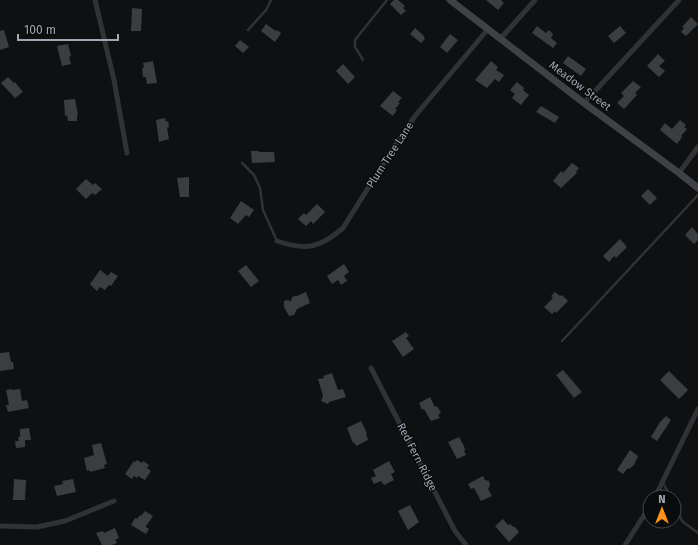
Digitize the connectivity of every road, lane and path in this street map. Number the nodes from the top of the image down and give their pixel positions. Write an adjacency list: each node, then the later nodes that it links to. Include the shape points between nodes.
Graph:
1 (94, 0): 13 (street, via 114,80)
2 (271, 0): 8 (lane, via 266,10)
3 (387, 0): 10 (lane, via 355,40 355,47)
4 (450, 0): 7 (street, Meadow Street)
5 (535, 0): 9 (street)
6 (679, 0): 11 (street)
7 (488, 29): 9 (street, Meadow Street); 18 (street, Plum Tree Lane, via 415,116 344,228 322,243 312,246 294,247)
8 (248, 30)
9 (501, 38): 11 (street, Meadow Street)
10 (363, 60)
11 (584, 103): 15 (street, Meadow Street)
12 (698, 147): 15 (street)
13 (128, 152)
14 (242, 163): 18 (lane, via 254,175 260,188 263,210)
15 (679, 173): 16 (street, Meadow Street)
16 (698, 188)
17 (698, 195): 19 (lane)
18 (277, 241)
19 (562, 341)
20 (371, 368): 30 (street, Red Fern Ridge, via 455,531)
21 (698, 410): 22 (street)
22 (663, 483): 23 (street); 24 (lane)
23 (660, 489)
24 (666, 489)
25 (114, 501): 28 (street, via 65,522 37,527)
26 (642, 518): 31 (street)
27 (682, 522): 29 (lane)
28 (0, 526)
29 (698, 533)
30 (466, 545)
31 (625, 545)

